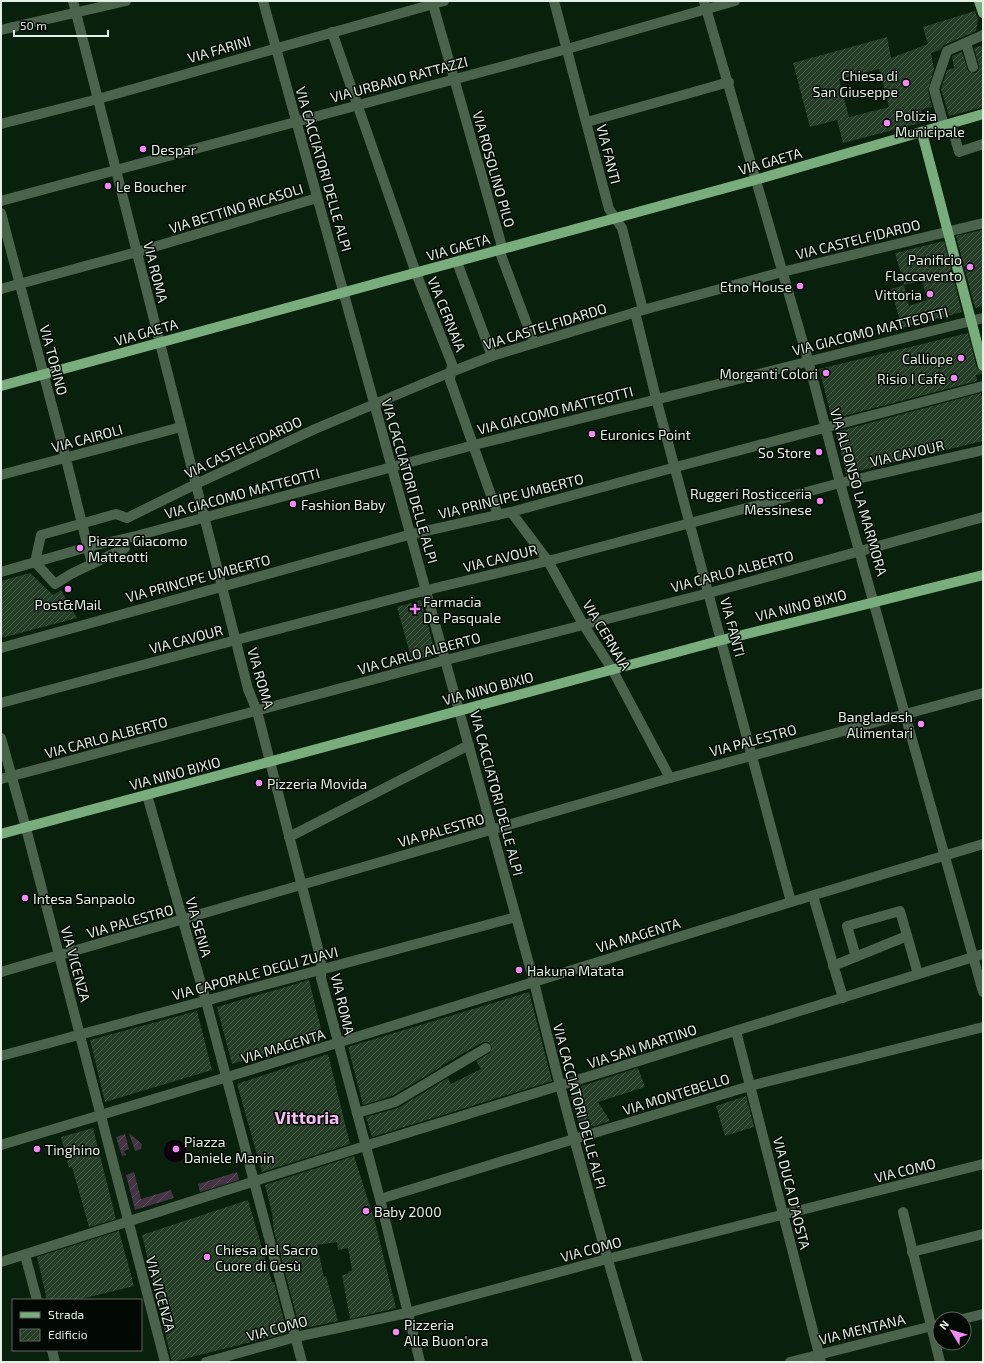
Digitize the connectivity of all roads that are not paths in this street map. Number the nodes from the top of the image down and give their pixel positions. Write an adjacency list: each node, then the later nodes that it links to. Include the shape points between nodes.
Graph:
1 (73, 1): 10 (street, VIA ROMA)
2 (126, 1): 10 (street)
3 (263, 1): 16 (street, VIA CACCIATORI DELLE ALPI)
4 (444, 1): 8 (street, VIA FARINI)
5 (554, 1): 17 (street, VIA FANTI)
6 (735, 1): 9 (street, VIA URBANO RATTAZZI)
7 (979, 1): 11 (main road)
8 (432, 3): 13 (street, VIA FARINI); 19 (street, VIA ROSOLINO PILO)
9 (706, 6): 17 (street, VIA URBANO RATTAZZI); 20 (street, VIA ALFONSO LA MARMORA)
10 (76, 12): 12 (street); 21 (street, VIA ROMA)
11 (983, 13)
12 (1, 30)
13 (332, 32): 16 (street, VIA FARINI); 22 (street, VIA CERNAIA)
14 (983, 35): 15 (street)
15 (966, 43): 18 (street); 27 (street, via 947,51 934,89)
16 (276, 48): 21 (street, VIA FARINI); 24 (street, VIA CACCIATORI DELLE ALPI)
17 (568, 49): 19 (street, VIA URBANO RATTAZZI); 25 (street, VIA FANTI)
18 (973, 67)
19 (453, 79): 22 (street, VIA URBANO RATTAZZI); 38 (street, VIA ROSOLINO PILO)
20 (728, 82): 25 (street); 31 (street, VIA ALFONSO LA MARMORA)
21 (98, 99): 26 (street, VIA FARINI); 30 (street, VIA ROMA)
22 (357, 105): 24 (street, VIA URBANO RATTAZZI); 42 (street, VIA CERNAIA)
23 (983, 114): 27 (main road, VIA GAETA)
24 (296, 121): 30 (street, VIA URBANO RATTAZZI); 32 (street, VIA CACCIATORI DELLE ALPI)
25 (586, 122): 35 (street, VIA FANTI, via 608,209)
26 (1, 124)
27 (948, 125): 28 (main road, VIA GAETA); 29 (street, via 959,152)
28 (922, 133): 31 (main road, VIA GAETA); 37 (main road)
29 (983, 144)
30 (116, 171): 33 (street, VIA URBANO RATTAZZI); 39 (street, VIA ROMA)
31 (755, 180): 35 (main road, VIA GAETA); 41 (street, VIA ALFONSO LA MARMORA)
32 (317, 198): 39 (street, VIA BETTINO RICASOLI); 45 (street, VIA CACCIATORI DELLE ALPI)
33 (1, 201)
34 (1, 213): 43 (street, VIA TORINO)
35 (616, 218): 38 (main road, VIA GAETA); 46 (street, VIA FANTI, via 622,228)
36 (983, 223): 37 (street, VIA CASTELFIDARDO)
37 (949, 231): 41 (street, VIA CASTELFIDARDO); 48 (main road)
38 (501, 249): 40 (main road, VIA GAETA); 50 (street, VIA ROSOLINO PILO)
39 (137, 252): 43 (street, VIA BETTINO RICASOLI); 49 (street, VIA ROMA)
40 (457, 262): 42 (main road, VIA GAETA); 51 (street)
41 (782, 272): 46 (street, VIA CASTELFIDARDO); 52 (street, VIA ALFONSO LA MARMORA)
42 (416, 273): 45 (main road, VIA GAETA); 54 (street, VIA CERNAIA, via 452,364)
43 (19, 284): 44 (street, VIA BETTINO RICASOLI); 55 (street, VIA TORINO)
44 (1, 288)
45 (344, 292): 49 (main road, VIA GAETA); 59 (street, VIA CACCIATORI DELLE ALPI)
46 (639, 311): 50 (street, VIA CASTELFIDARDO); 58 (street, VIA FANTI)
47 (983, 318): 48 (street, VIA GIACOMO MATTEOTTI)
48 (972, 321): 52 (street, VIA GIACOMO MATTEOTTI); 53 (main road)
49 (159, 343): 55 (main road, VIA GAETA); 60 (street, VIA ROMA)
50 (534, 343): 51 (street, VIA CASTELFIDARDO)
51 (492, 356): 54 (street, VIA CASTELFIDARDO)
52 (808, 360): 58 (street, VIA GIACOMO MATTEOTTI); 61 (street, VIA ALFONSO LA MARMORA)
53 (983, 366)
54 (452, 372): 59 (street, VIA CASTELFIDARDO); 62 (street, VIA CERNAIA, via 450,380)
55 (43, 375): 56 (main road, VIA GAETA); 64 (street, VIA TORINO)
56 (1, 386)
57 (983, 386): 61 (street, VIA PRINCIPE UMBERTO)
58 (656, 398): 62 (street, VIA GIACOMO MATTEOTTI); 66 (street, VIA FANTI)
59 (374, 405): 65 (street, VIA CACCIATORI DELLE ALPI); 69 (street, VIA CASTELFIDARDO)
60 (181, 427): 64 (street, VIA CAIROLI); 69 (street, VIA ROMA)
61 (826, 427): 66 (street, VIA PRINCIPE UMBERTO); 68 (street, VIA ALFONSO LA MARMORA)
62 (474, 445): 65 (street, VIA GIACOMO MATTEOTTI); 71 (street, VIA CERNAIA)
63 (983, 450): 68 (street, VIA CAVOUR)
64 (66, 459): 67 (street, VIA CAIROLI); 74 (street, VIA TORINO)
65 (392, 467): 72 (street, VIA GIACOMO MATTEOTTI); 76 (street, VIA CACCIATORI DELLE ALPI)
66 (676, 467): 70 (street, VIA PRINCIPE UMBERTO); 75 (street, VIA FANTI)
67 (1, 475)
68 (840, 483): 75 (street, VIA CAVOUR); 79 (street, VIA ALFONSO LA MARMORA)
69 (196, 484): 72 (street, VIA ROMA); 74 (street, VIA CASTELFIDARDO, via 127,518 116,514)
70 (511, 512): 71 (street, VIA PRINCIPE UMBERTO); 80 (street, VIA CERNAIA)
71 (498, 515): 76 (street, VIA PRINCIPE UMBERTO)
72 (205, 517): 77 (street, VIA GIACOMO MATTEOTTI); 85 (street, VIA ROMA)
73 (983, 517): 79 (street, VIA CARLO ALBERTO)
74 (81, 519): 78 (street, VIA TORINO); 81 (street, via 41,535)
75 (690, 524): 80 (street, VIA CAVOUR); 87 (street, VIA FANTI)
76 (412, 534): 85 (street, VIA PRINCIPE UMBERTO); 86 (street, VIA CACCIATORI DELLE ALPI)
77 (124, 539): 78 (street, VIA GIACOMO MATTEOTTI); 82 (street, via 125,548)
78 (88, 547): 81 (street, VIA GIACOMO MATTEOTTI); 82 (street, VIA TORINO)
79 (860, 550): 87 (street, VIA CARLO ALBERTO); 88 (street, VIA ALFONSO LA MARMORA)
80 (548, 561): 86 (street, VIA CAVOUR); 89 (street, VIA CERNAIA)
81 (31, 563): 82 (street, via 55,584); 83 (street)
82 (92, 564)
83 (1, 572)
84 (983, 575): 88 (main road, VIA NINO BIXIO)
85 (223, 586): 90 (street, VIA ROMA); 92 (street, VIA PRINCIPE UMBERTO)
86 (427, 590): 90 (street, VIA CAVOUR); 93 (street, VIA CACCIATORI DELLE ALPI)
87 (709, 592): 89 (street, VIA CARLO ALBERTO); 91 (street, VIA FANTI)
88 (875, 601): 91 (main road, VIA NINO BIXIO); 99 (street, VIA ALFONSO LA MARMORA)
89 (583, 624): 93 (street, VIA CARLO ALBERTO); 94 (street, VIA CERNAIA)
90 (236, 640): 96 (street, VIA CAVOUR); 98 (street, VIA ROMA, via 248,689)
91 (722, 640): 94 (main road, VIA NINO BIXIO); 102 (street, VIA FANTI)
92 (1, 648)
93 (446, 660): 97 (street, VIA CACCIATORI DELLE ALPI); 98 (street, VIA CARLO ALBERTO)
94 (612, 669): 97 (main road, VIA NINO BIXIO); 105 (street, VIA CERNAIA)
95 (983, 693): 99 (street, VIA PALESTRO)
96 (1, 703)
97 (460, 710): 101 (street, VIA CACCIATORI DELLE ALPI); 103 (main road, VIA NINO BIXIO)
98 (257, 712): 103 (street, VIA ROMA); 104 (street, VIA CARLO ALBERTO)
99 (905, 713): 102 (street, VIA PALESTRO); 113 (street, VIA ALFONSO LA MARMORA)
100 (1, 738): 104 (street, VIA VICENZA)
101 (469, 745): 109 (street, VIA CACCIATORI DELLE ALPI); 111 (street)
102 (752, 755): 105 (street, VIA PALESTRO); 116 (street, VIA FANTI)
103 (270, 762): 107 (main road, VIA NINO BIXIO); 111 (street, VIA ROMA)
104 (12, 776): 106 (street, VIA CARLO ALBERTO); 108 (street, VIA VICENZA)
105 (670, 778): 109 (street, VIA PALESTRO)
106 (1, 779)
107 (147, 796): 108 (main road, VIA NINO BIXIO); 118 (street, VIA SENIA)
108 (26, 828): 110 (main road, VIA NINO BIXIO); 120 (street, VIA VICENZA)
109 (492, 829): 114 (street, VIA PALESTRO); 117 (street, VIA CACCIATORI DELLE ALPI)
110 (1, 834)
111 (289, 837): 114 (street, VIA ROMA)
112 (983, 844): 113 (street, VIA MAGENTA)
113 (945, 856): 115 (street, VIA MAGENTA); 122 (street, VIA ALFONSO LA MARMORA)
114 (301, 885): 118 (street, VIA PALESTRO); 124 (street, VIA ROMA, via 321,960)
115 (813, 896): 116 (street, VIA MAGENTA); 123 (street)
116 (791, 902): 127 (street, VIA MAGENTA)
117 (516, 917): 124 (street, VIA CAPORALE DEGLI ZUAVI); 127 (street, VIA CACCIATORI DELLE ALPI)
118 (183, 920): 120 (street, VIA PALESTRO); 130 (street, VIA SENIA)
119 (907, 936): 121 (street); 121 (street, via 900,911 847,926); 126 (street)
120 (59, 956): 125 (street, VIA PALESTRO); 133 (street, VIA VICENZA)
121 (856, 956): 123 (street)
122 (978, 956): 126 (street, VIA SAN MARTINO); 128 (street, VIA ALFONSO LA MARMORA)
123 (833, 966): 129 (street)
124 (321, 970): 130 (street, VIA CAPORALE DEGLI ZUAVI); 134 (street, VIA ROMA)
125 (1, 972)
126 (918, 974): 129 (street, VIA SAN MARTINO)
127 (534, 982): 134 (street, VIA MAGENTA); 139 (street, VIA CACCIATORI DELLE ALPI)
128 (983, 992)
129 (843, 998): 132 (street, VIA SAN MARTINO)
130 (206, 1001): 133 (street, VIA CAPORALE DEGLI ZUAVI); 137 (street, VIA SENIA, via 223,1067)
131 (983, 1027): 138 (street, VIA MONTEBELLO)
132 (736, 1030): 138 (street, VIA DUCA D'AOSTA); 139 (street, VIA SAN MARTINO)
133 (80, 1036): 136 (street, VIA CAPORALE DEGLI ZUAVI); 140 (street, VIA VICENZA)
134 (338, 1043): 137 (street, VIA MAGENTA); 141 (street, VIA ROMA)
135 (486, 1048): 141 (street, via 395,1102)
136 (1, 1056)
137 (230, 1076): 140 (street, VIA MAGENTA); 146 (street, VIA SENIA)
138 (750, 1086): 142 (street, VIA MONTEBELLO); 149 (street, VIA DUCA D'AOSTA)
139 (559, 1087): 142 (street, VIA CACCIATORI DELLE ALPI); 144 (street, VIA SAN MARTINO)
140 (100, 1110): 143 (street, VIA MAGENTA, via 90,1118); 150 (street, VIA VICENZA)
141 (357, 1113): 144 (street, VIA ROMA)
142 (574, 1139): 147 (street, VIA MONTEBELLO); 154 (street, VIA CACCIATORI DELLE ALPI)
143 (1, 1145)
144 (365, 1146): 146 (street, VIA SAN MARTINO); 147 (street, VIA ROMA)
145 (983, 1164): 149 (street, VIA COMO)
146 (258, 1183): 150 (street, VIA SAN MARTINO); 162 (street)
147 (380, 1199): 157 (street, VIA ROMA)
148 (903, 1212): 152 (street)
149 (783, 1215): 154 (street, VIA COMO); 165 (street, VIA DUCA D'AOSTA)
150 (128, 1221): 153 (street, VIA SAN MARTINO); 167 (street, VIA VICENZA)
151 (983, 1234): 152 (street)
152 (912, 1252): 158 (street)
153 (25, 1255): 155 (street); 156 (street)
154 (607, 1259): 157 (street, VIA COMO); 171 (street, VIA CACCIATORI DELLE ALPI)
155 (1, 1262)
156 (38, 1299)
157 (407, 1312): 162 (street, VIA COMO); 170 (street, VIA ROMA)
158 (932, 1313)
159 (983, 1314): 160 (street)
160 (972, 1317)
161 (932, 1326): 165 (street, VIA MENTANA)
162 (296, 1337): 168 (street, VIA COMO); 169 (street)
163 (52, 1351): 166 (street)
164 (939, 1351): 173 (street)
165 (820, 1358): 172 (street, VIA MENTANA)
166 (55, 1362)
167 (165, 1362)
168 (206, 1362)
169 (302, 1362)
170 (420, 1362)
171 (638, 1362)
172 (790, 1362)
173 (940, 1362)

